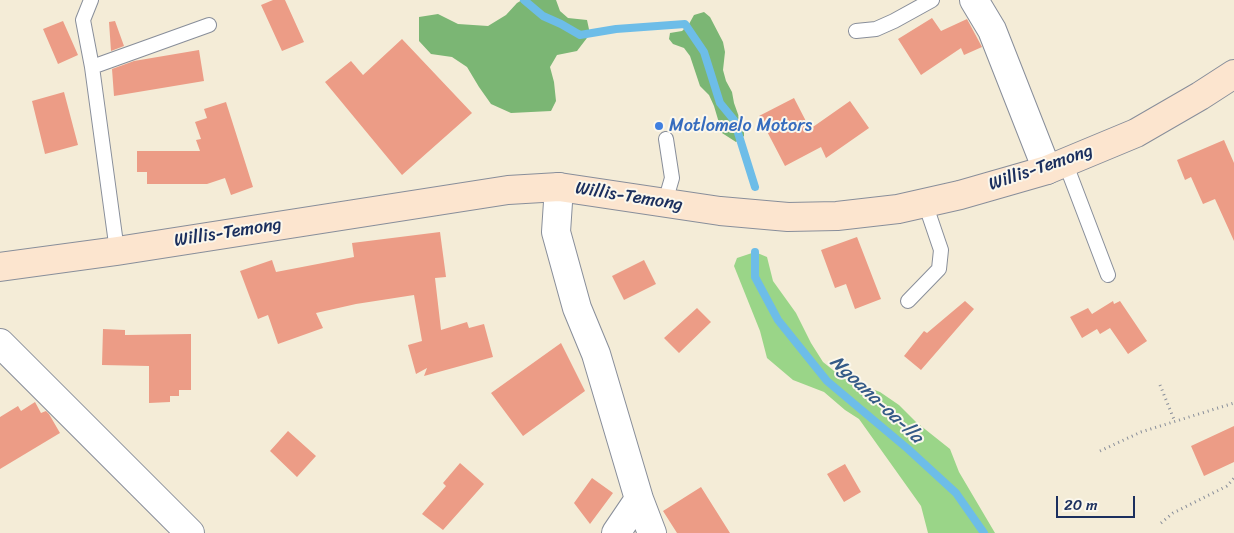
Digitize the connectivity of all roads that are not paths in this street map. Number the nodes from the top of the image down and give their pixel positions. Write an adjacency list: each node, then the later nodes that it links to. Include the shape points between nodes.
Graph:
1 (91, 0): 6 (lane, via 84,20)
2 (932, 0): 5 (lane, via 894,21)
3 (974, 0): 9 (street, via 992,30)
4 (209, 26): 6 (lane)
5 (856, 31)
6 (92, 67): 13 (lane)
7 (1234, 74): 9 (main road, Willis-Temong, via 1136,132)
8 (666, 139): 11 (lane, via 672,178)
9 (1056, 166): 12 (main road, Willis-Temong); 15 (lane)
10 (559, 186): 11 (main road, Willis-Temong); 13 (main road, Willis-Temong, via 508,190); 18 (street, via 556,232 577,308 596,354)
11 (665, 202): 12 (main road, Willis-Temong, via 788,217 837,216)
12 (925, 203): 16 (lane, via 941,250 939,269)
13 (117, 251): 14 (main road, Willis-Temong)
14 (0, 267)
15 (1108, 275)
16 (908, 301)
17 (0, 343): 19 (street)
18 (639, 499): 20 (street); 21 (street)
19 (190, 533)
20 (616, 533)
21 (652, 533)

